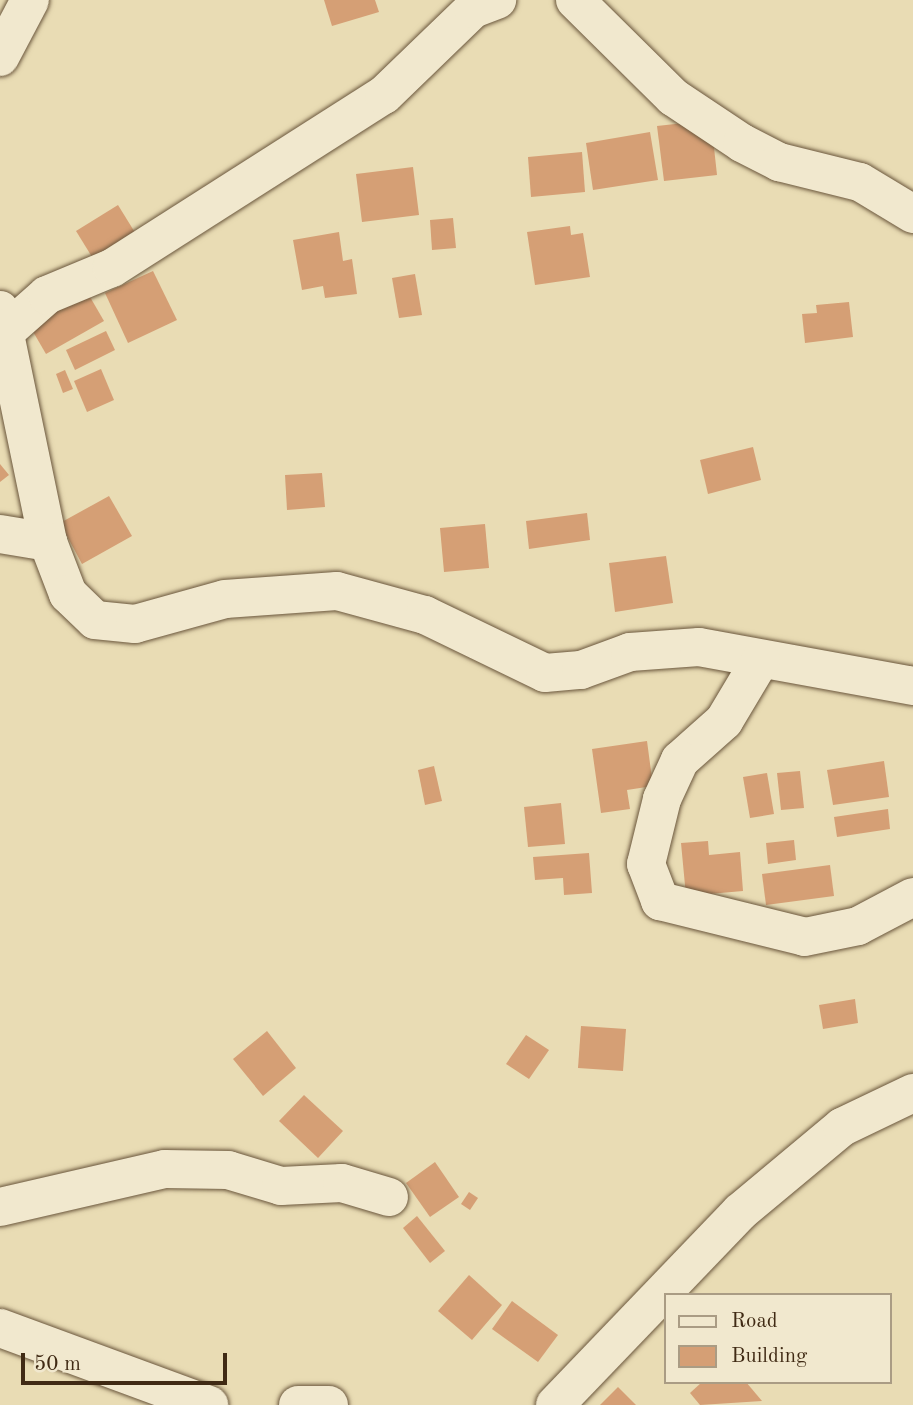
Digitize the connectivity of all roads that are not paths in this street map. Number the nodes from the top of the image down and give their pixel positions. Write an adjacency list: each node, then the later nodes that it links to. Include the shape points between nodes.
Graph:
1 (30, 0): 4 (street)
2 (497, 0): 6 (street, via 473,9 384,94 112,268 47,295)
3 (575, 0): 5 (street, via 673,97 742,143 779,162 860,182)
4 (0, 57)
5 (913, 214)
6 (2, 321): 8 (street)
7 (0, 534): 8 (street)
8 (48, 542): 9 (street, via 68,594 94,620 135,624 225,599 337,591 425,615 545,673 661,647)
9 (761, 659): 10 (street); 11 (street, via 724,721 680,760 663,799 646,864 660,901 805,937 858,926)
10 (913, 686)
11 (913, 897)
12 (913, 1093): 19 (street, via 842,1127 740,1212)
13 (389, 1197): 14 (street, via 342,1183 281,1186 228,1170 165,1169)
14 (0, 1207)
15 (0, 1328): 16 (street)
16 (209, 1405)
17 (298, 1405): 18 (street)
18 (330, 1405)
19 (555, 1405)

